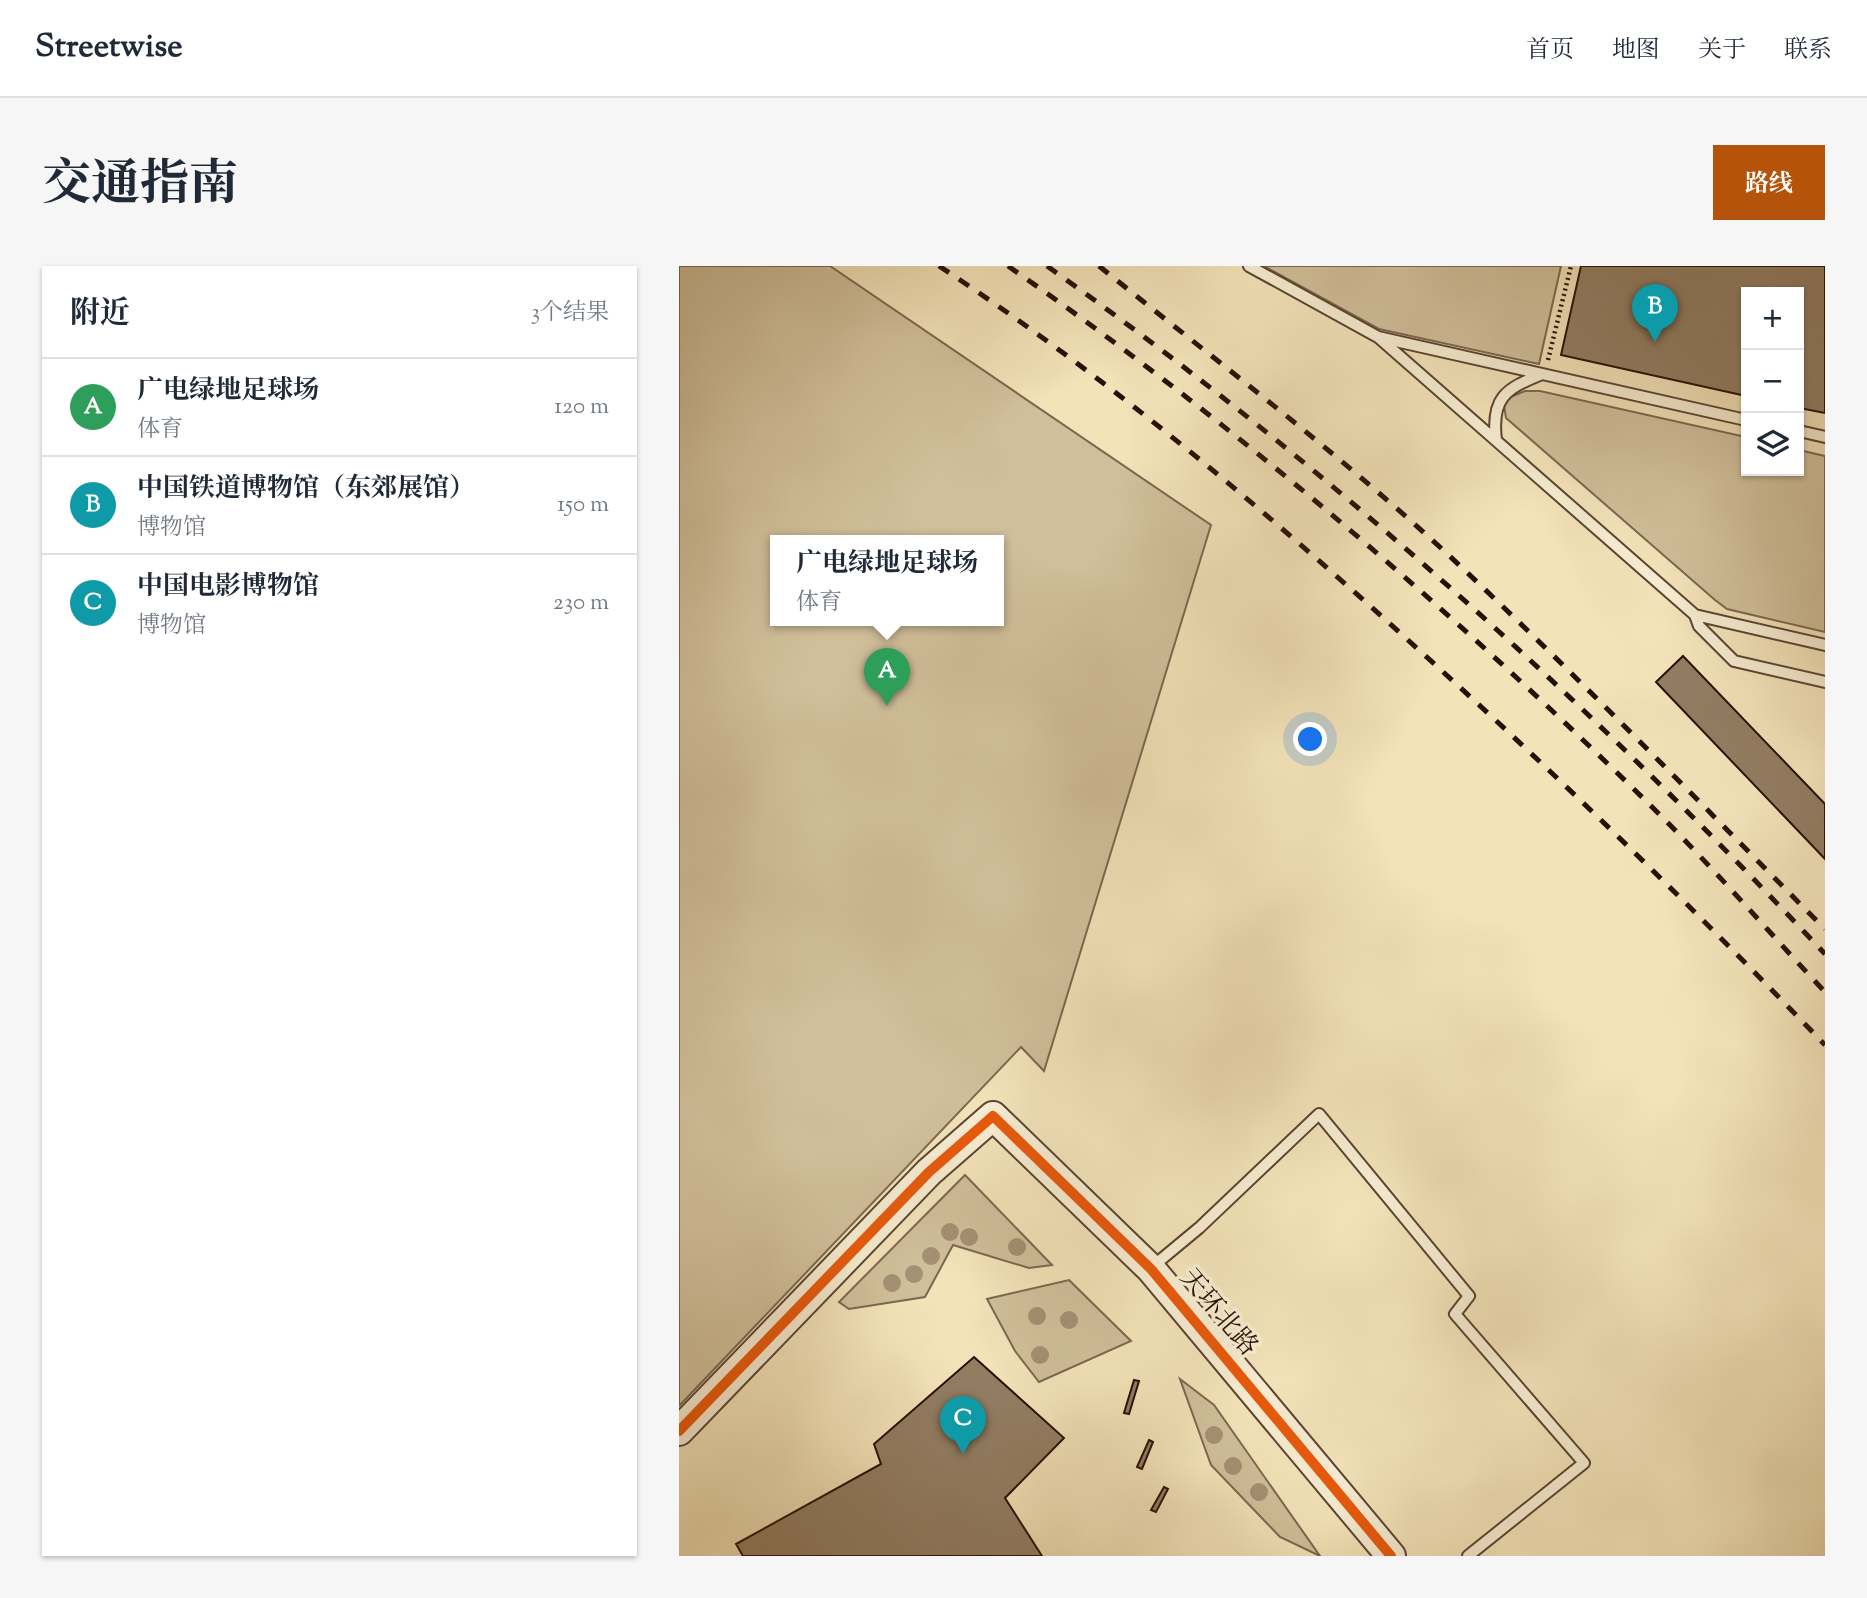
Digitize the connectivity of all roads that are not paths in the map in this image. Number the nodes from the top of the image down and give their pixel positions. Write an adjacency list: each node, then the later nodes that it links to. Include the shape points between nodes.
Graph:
1 (1249, 266): 2 (lane)
2 (1378, 337): 3 (lane); 7 (lane)
3 (1542, 374): 4 (lane); 7 (lane, via 1512,386 1498,403 1493,418)
4 (1741, 419)
5 (1804, 433): 6 (lane)
6 (1825, 437)
7 (1496, 440): 8 (lane)
8 (1695, 615): 9 (lane); 10 (lane, via 1734,661)
9 (1825, 645)
10 (1825, 682)
11 (1151, 1269): 12 (street, 天环北路, via 993,1116 929,1172); 13 (street, 天环北路); 14 (lane, via 1319,1114 1469,1296 1455,1314 1584,1463)
12 (679, 1431)
13 (1391, 1556)
14 (1468, 1556)

